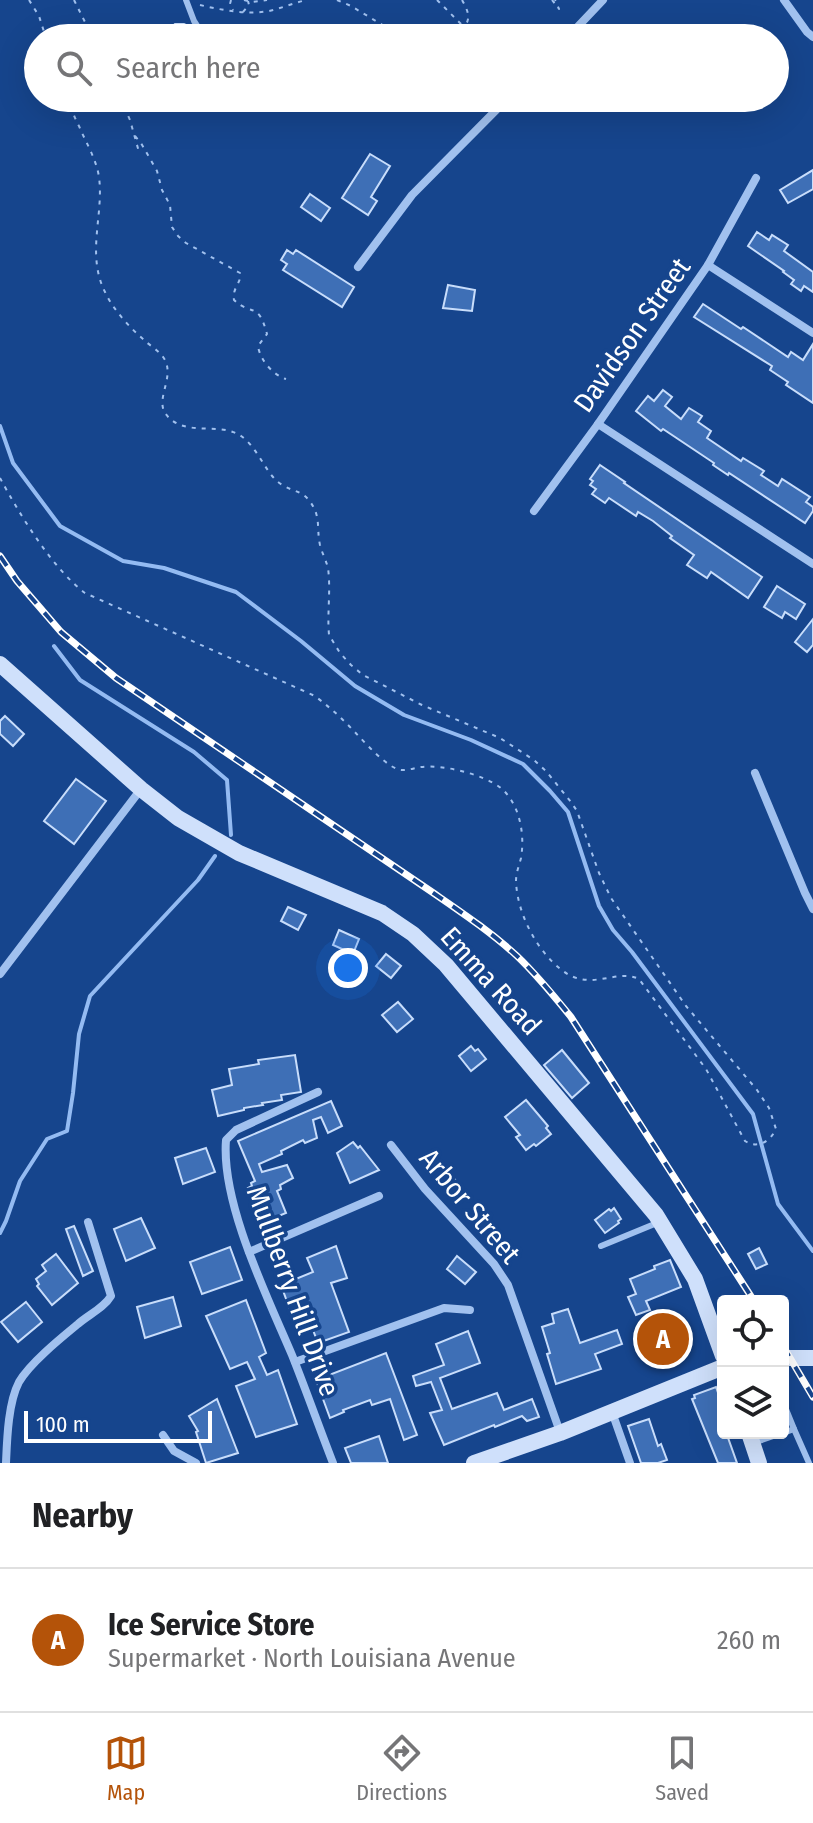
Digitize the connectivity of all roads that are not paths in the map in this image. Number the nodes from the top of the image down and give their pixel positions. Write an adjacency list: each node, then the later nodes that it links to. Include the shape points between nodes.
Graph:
1 (603, 0): 5 (street)
2 (784, 0): 6 (street)
3 (186, 1): 4 (lane)
4 (196, 24)
5 (580, 24)
6 (813, 37)
7 (494, 112): 10 (street, via 412,195)
8 (756, 178): 9 (street, Davidson Street)
9 (708, 265): 11 (street); 12 (street, Davidson Street)
10 (358, 267)
11 (813, 333)
12 (598, 424): 13 (street, Davidson Street); 14 (street)
13 (534, 511)
14 (813, 564)
15 (0, 664): 17 (street, Emma Road)
16 (755, 773): 18 (street)
17 (141, 789): 19 (street); 24 (street, Emma Road, via 178,818 239,853 382,913 413,934 446,965)
18 (813, 909)
19 (0, 974)
20 (318, 1092): 26 (street, Mullberry Hill Drive, via 236,1130 226,1140 224,1160)
21 (391, 1145): 37 (street, Arbor Street, via 508,1285)
22 (379, 1196): 26 (street)
23 (88, 1222): 41 (street, via 111,1296 20,1381 11,1409)
24 (660, 1222): 25 (lane); 28 (street, Emma Road, via 695,1279)
25 (601, 1246)
26 (249, 1252): 31 (street, Mullberry Hill Drive)
27 (470, 1310): 31 (street, via 444,1308)
28 (717, 1340)
29 (789, 1358): 30 (street)
30 (813, 1358)
31 (295, 1362): 43 (street, Mullberry Hill Drive)
32 (717, 1369): 33 (street)
33 (611, 1411): 37 (street); 45 (street)
34 (789, 1417): 35 (lane)
35 (794, 1429): 36 (lane); 47 (lane)
36 (789, 1431)
37 (560, 1433): 40 (street)
38 (163, 1435): 42 (street, via 174,1451)
39 (750, 1439): 46 (street)
40 (499, 1459): 44 (street)
41 (6, 1463)
42 (196, 1463)
43 (333, 1463)
44 (474, 1463)
45 (630, 1463)
46 (759, 1463)
47 (809, 1463)

